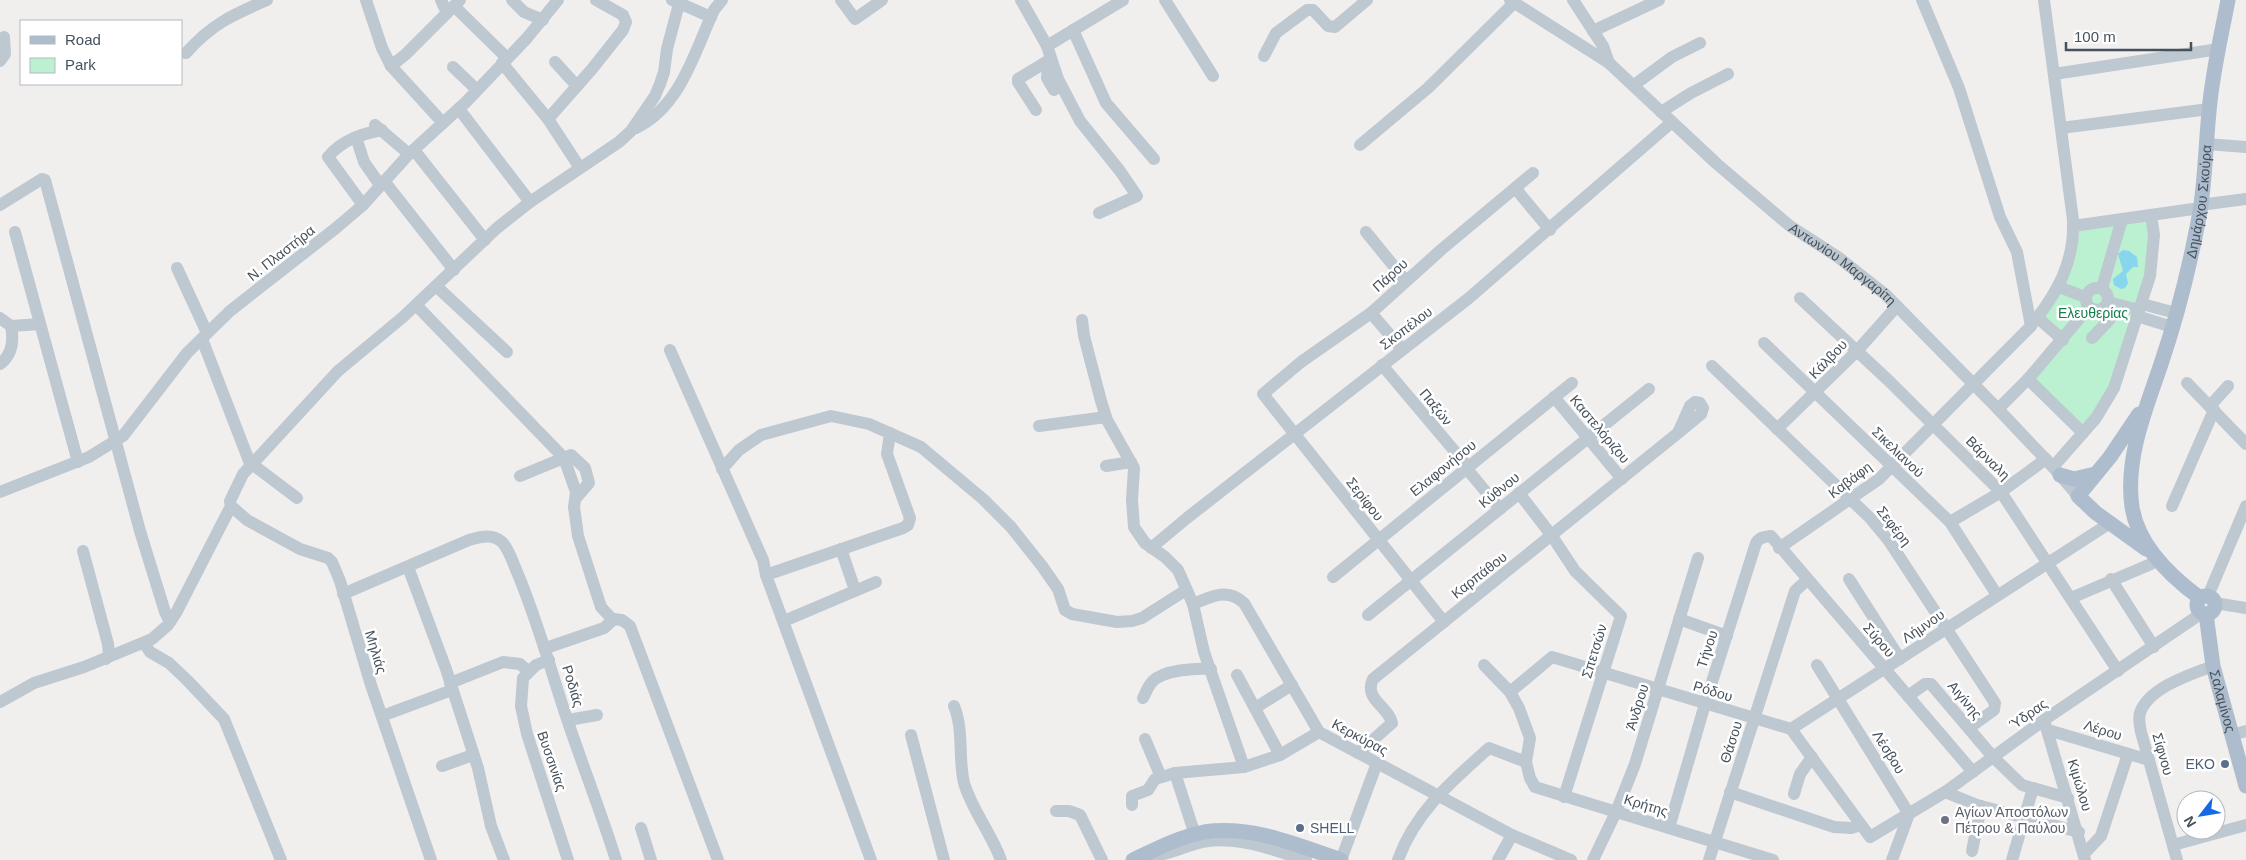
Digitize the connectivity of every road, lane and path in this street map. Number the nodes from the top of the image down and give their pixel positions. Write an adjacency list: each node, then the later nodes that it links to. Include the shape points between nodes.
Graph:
1 (267, 0): 30 (street, via 222,20)
2 (366, 0): 37 (street)
3 (441, 0): 21 (street)
4 (512, 0): 23 (street, via 524,12)
5 (558, 0): 23 (street, Ν. Πλαστήρα)
6 (596, 0): 43 (street, via 622,15 626,22)
7 (722, 0): 22 (street)
8 (841, 0): 9 (street, via 855,19)
9 (882, 0)
10 (1021, 0): 28 (street)
11 (1123, 0): 24 (street)
12 (1165, 0): 41 (street)
13 (1367, 0): 31 (street, via 1331,27 1314,10 1307,10 1276,32)
14 (1573, 0): 25 (street)
15 (1659, 0): 25 (street)
16 (1922, 0): 94 (street, via 1959,88 2000,217 2016,252)
17 (2044, 0): 40 (street, Καβάφη)
18 (2228, 0): 29 (main road, Δημάρχου Σκούρα)
19 (677, 1): 22 (street); 54 (street, via 660,84)
20 (1512, 2): 36 (street, Αντωνίου Μαργαρίτη); 57 (street, via 1423,93)
21 (454, 6): 32 (street); 37 (street)
22 (711, 17): 54 (street, via 677,90 652,119)
23 (543, 20): 32 (street, Ν. Πλαστήρα)
24 (1073, 30): 28 (street); 60 (street, via 1106,103)
25 (1594, 31): 36 (street)
26 (4, 37): 34 (street, via 5,54)
27 (1700, 44): 42 (street, via 1672,57)
28 (1047, 46): 33 (street)
29 (2219, 49): 40 (street); 47 (main road, Δημάρχου Σκούρα)
30 (186, 53)
31 (1264, 56)
32 (504, 60): 44 (street, Ν. Πλαστήρα); 50 (street)
33 (1049, 60): 45 (street, via 1048,78); 48 (street, via 1018,79); 70 (street, via 1080,121 1137,196)
34 (0, 61)
35 (555, 62): 43 (street)
36 (1609, 63): 42 (street, Αντωνίου Μαργαρίτη)
37 (391, 66): 52 (street)
38 (453, 67): 44 (street)
39 (1728, 74): 49 (street)
40 (2054, 74): 53 (street, Καβάφη)
41 (1213, 76)
42 (1634, 85): 49 (street, Αντωνίου Μαργαρίτη)
43 (577, 86): 50 (street)
44 (477, 90): 46 (street, Ν. Πλαστήρα)
45 (1054, 90)
46 (459, 108): 52 (street, Ν. Πλαστήρα); 66 (street)
47 (2209, 109): 53 (street); 56 (main road, Δημάρχου Σκούρα)
48 (1036, 110)
49 (1661, 112): 51 (street, Αντωνίου Μαργαρίτη)
50 (548, 119): 61 (street)
51 (1672, 122): 74 (street, Σκοπέλου); 88 (street, Αντωνίου Μαργαρίτη, via 1790,226 1866,278)
52 (443, 123): 59 (street, Ν. Πλαστήρα)
53 (2061, 128): 73 (street, Καβάφη)
54 (631, 131): 61 (street)
55 (356, 137): 59 (street, via 378,126); 63 (street, via 364,162); 68 (street, via 341,144 328,157)
56 (2206, 144): 58 (street); 69 (main road, Δημάρχου Σκούρα)
57 (1360, 145)
58 (2246, 147)
59 (412, 152): 63 (street, Ν. Πλαστήρα); 77 (street)
60 (1154, 159)
61 (580, 168): 66 (street)
62 (1533, 173): 64 (street, Πάρου)
63 (382, 183): 68 (street, Ν. Πλαστήρα); 79 (street)
64 (1515, 188): 74 (street); 80 (street, Πάρου)
65 (2246, 199): 69 (street)
66 (530, 202): 77 (street)
67 (0, 205): 129 (street, via 42,179 46,180)
68 (363, 205): 97 (street, Ν. Πλαστήρα, via 230,311)
69 (2200, 207): 71 (street); 93 (main road, Δημάρχου Σκούρα)
70 (1099, 213)
71 (2151, 215): 72 (street); 89 (street, via 2153,257)
72 (2122, 219): 73 (street); 83 (street)
73 (2073, 226): 82 (street, Καβάφη, via 2070,254)
74 (1550, 230): 101 (street, Σκοπέλου)
75 (16, 232): 95 (street)
76 (1366, 232): 80 (street)
77 (485, 240): 79 (street)
78 (177, 268): 97 (street)
79 (454, 270): 81 (street)
80 (1406, 281): 90 (street, Πάρου)
81 (436, 286): 86 (street); 104 (street)
82 (2059, 287): 85 (street); 94 (street, Καβάφη)
83 (2102, 288): 85 (street, via 2091,289); 87 (street, via 2107,294)
84 (1800, 298): 103 (street, Βάρναλη)
85 (2087, 302): 87 (street, via 2096,310); 99 (street)
86 (416, 305): 132 (street); 135 (street, via 380,339 338,371)
87 (2106, 305): 89 (street); 98 (street, via 2110,319)
88 (1897, 306): 103 (street, Κάλβου); 110 (street, Αντωνίου Μαργαρίτη)
89 (2139, 310): 93 (street); 126 (street, via 2114,388)
90 (1371, 312): 101 (street); 115 (street, Πάρου, via 1301,362)
91 (0, 318): 96 (street)
92 (1082, 320): 120 (street, via 1086,347)
93 (2174, 320): 117 (main road, Δημάρχου Σκούρα)
94 (2034, 322): 99 (street); 110 (street, Καβάφη)
95 (40, 324): 96 (street); 133 (street)
96 (11, 326): 105 (street, via 10,352)
97 (204, 336): 129 (street, Ν. Πλαστήρα); 135 (street)
98 (2092, 338)
99 (2063, 340): 108 (street)
100 (1764, 343): 114 (street, Σικελιανού)
101 (1402, 349): 106 (street, Σκοπέλου)
102 (670, 350): 141 (street)
103 (1857, 351): 114 (street, Κάλβου); 121 (street, Βάρναλη)
104 (507, 352)
105 (0, 364)
106 (1382, 365): 127 (street, Σκοπέλου); 139 (street, Παξών)
107 (1712, 366): 123 (street, Σεφέρη)
108 (2028, 379): 119 (street); 126 (street)
109 (1572, 383): 116 (street, Ελαφονήσου)
110 (1972, 383): 119 (street, Αντωνίου Μαργαρίτη); 121 (street, Καβάφη)
111 (2187, 383): 118 (street)
112 (2228, 386): 118 (street)
113 (1649, 389): 128 (street, Κύθνου)
114 (1816, 393): 123 (street, Κάλβου); 137 (street, Σικελιανού)
115 (1263, 394): 127 (street, Σερίφου)
116 (1554, 397): 128 (street, Καστελόριζου); 139 (street, Ελαφονήσου)
117 (2149, 398): 131 (main road); 140 (main road)
118 (2212, 408): 130 (street); 153 (street)
119 (1998, 409): 138 (street, Αντωνίου Μαργαρίτη)
120 (1106, 417): 122 (street); 134 (street)
121 (1932, 424): 137 (street, Καβάφη); 147 (street, Βάρναλη)
122 (1039, 426)
123 (1777, 429): 151 (street, Σεφέρη)
124 (890, 433): 141 (street, via 869,424 831,416 761,434 739,450); 164 (street, via 887,454 910,518 908,524); 178 (street, via 921,446 1012,527 1058,589 1065,610 1072,614 1117,622 1132,621)
125 (1678, 433): 145 (street, Καρπάθου)
126 (2083, 433): 138 (street)
127 (1295, 434): 161 (street, Σερίφου); 162 (street, Σκοπέλου)
128 (1588, 438): 145 (street, Καστελόριζου); 148 (street, Κύθνου)
129 (116, 442): 133 (street, Ν. Πλαστήρα); 189 (street)
130 (2246, 444)
131 (2110, 457): 140 (main road, via 2123,455); 142 (main road)
132 (564, 458): 143 (street); 186 (street, via 576,492 574,518 580,544 601,607)
133 (78, 462): 146 (street, Ν. Πλαστήρα)
134 (1131, 462): 136 (street); 162 (street, via 1134,527 1138,536)
135 (252, 465): 150 (street); 152 (street, via 238,483)
136 (1106, 466)
137 (1890, 466): 151 (street, Καβάφη, via 1879,479); 156 (street, Σικελιανού)
138 (2053, 467): 142 (main road, via 2074,479); 147 (street); 149 (street, Αντωνίου Μαργαρίτη)
139 (1468, 468): 155 (street, Παξών); 161 (street, Ελαφονήσου)
140 (2132, 468): 158 (main road)
141 (722, 469): 170 (street, via 763,560)
142 (2095, 474): 149 (main road)
143 (520, 476)
144 (0, 478): 146 (street)
145 (1622, 479): 159 (street, Καρπάθου)
146 (1, 491)
147 (2001, 492): 156 (street); 168 (street, Βάρναλη)
148 (1519, 493): 155 (street, Κύθνου); 159 (street)
149 (2078, 496): 157 (main road, Αντωνίου Μαργαρίτη)
150 (297, 498)
151 (1850, 499): 163 (street, Καβάφη); 191 (street, Σεφέρη, via 1889,541)
152 (230, 506): 179 (street, Μηλιάς, via 247,520 300,550 328,558); 189 (street)
153 (2172, 506)
154 (2246, 506): 183 (street)
155 (1500, 509): 174 (street, Κύθνου)
156 (1950, 522): 180 (street, Σικελιανού)
157 (2110, 524): 158 (main road, Αντωνίου Μαργαρίτη); 168 (street, Λήμνου)
158 (2132, 530): 167 (main road)
159 (1552, 536): 190 (street, Καρπάθου); 205 (street, Σπετσών, via 1575,570 1621,614)
160 (1760, 538): 163 (street, Σύρου, via 1771,536); 192 (street, Τήνου)
161 (1379, 540): 171 (street, Ελαφονήσου); 174 (street, Σερίφου)
162 (1151, 548): 178 (street, via 1178,570)
163 (1779, 548): 175 (street, Σύρου)
164 (841, 549): 170 (street); 177 (street)
165 (83, 551): 196 (street, via 108,644)
166 (1698, 558): 187 (street, Άνδρου)
167 (2152, 559): 173 (street); 183 (main road)
168 (2046, 563): 180 (street, Λήμνου); 181 (street, Βάρναλη)
169 (408, 567): 179 (street); 195 (street, Ροδιάς, via 483,536 495,538 505,546); 208 (street)
170 (766, 575): 188 (street)
171 (1333, 577)
172 (1849, 579): 197 (street)
173 (2111, 579): 181 (street); 194 (street)
174 (1411, 580): 185 (street, Κύθνου); 190 (street, Σερίφου)
175 (1807, 580): 202 (street, Σύρου); 221 (street, Θάσου, via 1795,592)
176 (876, 582): 177 (street)
177 (855, 590): 188 (street)
178 (1186, 590): 182 (street)
179 (343, 594): 219 (street, Μηλιάς)
180 (1997, 595): 191 (street, Λήμνου)
181 (2071, 598): 204 (street, Βάρναλη)
182 (1193, 604): 201 (street); 207 (street, Κερκύρας, via 1221,594 1240,599)
183 (2206, 605): 184 (street); 194 (street, Ύδρας); 200 (main road, Σαλαμίνος)
184 (2246, 608)
185 (1368, 615)
186 (614, 619): 195 (street, via 604,628); 278 (street, via 627,622 636,638)
187 (1679, 620): 192 (street); 209 (street, Άνδρου)
188 (784, 621): 279 (street)
189 (170, 622): 193 (street)
190 (1444, 622): 230 (street, Καρπάθου, via 1373,679 1370,685 1374,698 1392,723)
191 (1946, 628): 197 (street, Λήμνου); 223 (street, Σεφέρη, via 1996,704 1994,710)
192 (1727, 636): 215 (street, Τήνου)
193 (144, 643): 196 (street); 272 (street, via 150,652 169,663 187,680 224,719)
194 (2154, 647): 204 (street, Ύδρας)
195 (548, 654): 203 (street); 220 (street, Ροδιάς)
196 (106, 659): 214 (street, via 34,683)
197 (1900, 659): 202 (street, Λήμνου)
198 (1484, 665): 210 (street)
199 (1817, 665): 213 (street, Λέσβου)
200 (2213, 666): 228 (main road, Σαλαμίνος); 236 (street, Σίφνου, via 2164,687 2143,706 2141,732)
201 (1210, 669): 212 (street, via 1185,670 1157,678); 240 (street)
202 (1885, 669): 211 (street, Σύρου); 213 (street, Λήμνου)
203 (528, 671): 208 (street, via 520,664 503,662); 275 (street, Βυσσινίας, via 520,688 526,734)
204 (2118, 671): 222 (street, Ύδρας)
205 (1603, 673): 209 (street, Ρόδου); 210 (street, Ρόδου, via 1552,657); 250 (street, Σπετσών)
206 (1237, 675): 217 (street)
207 (1292, 685): 217 (street); 226 (street, Κερκύρας)
208 (451, 686): 219 (street); 233 (street)
209 (1658, 690): 215 (street, Ρόδου); 255 (street, Άνδρου)
210 (1510, 692): 237 (street, via 1530,738)
211 (1908, 696): 223 (street, Αιγίνης, via 1924,684 1930,684); 241 (street, Σύρου)
212 (1143, 698)
213 (1838, 699): 224 (street, Λήμνου); 256 (street, Λέσβου)
214 (0, 702)
215 (1705, 704): 221 (street, Ρόδου); 261 (street, Τήνου)
216 (954, 706): 281 (street, via 965,784)
217 (1255, 708): 232 (street)
218 (598, 715): 220 (street)
219 (382, 716): 273 (street, Μηλιάς)
220 (568, 720): 276 (street, Ροδιάς)
221 (1754, 720): 224 (street, Ρόδου); 246 (street, Θάσου)
222 (2046, 725): 231 (street, Λέρου); 235 (street, Ύδρας); 251 (street, Κιμώλου)
223 (1969, 728): 235 (street, Αιγίνης)
224 (1791, 729): 234 (street)
225 (2246, 731): 228 (street)
226 (1319, 732): 230 (street, Κερκύρας); 232 (street)
227 (911, 735): 280 (street)
228 (2231, 736): 244 (main road, Σαλαμίνος)
229 (1146, 740): 243 (street)
230 (1358, 752): 238 (street, Κερκύρας)
231 (2128, 754): 236 (street, Λέρου); 269 (street, via 2101,836)
232 (1280, 755): 240 (street)
233 (473, 756): 239 (street); 274 (street, via 491,826)
234 (1812, 757): 248 (street, via 1800,774); 259 (street)
235 (1993, 757): 241 (street, Ύδρας); 245 (street, Αιγίνης, via 2022,785)
236 (2149, 760): 266 (street, Σίφνου)
237 (1526, 762): 249 (street, via 1489,748); 250 (street, Κρήτης, via 1535,787)
238 (1377, 763): 249 (street, Κερκύρας); 270 (street)
239 (442, 766)
240 (1244, 767): 242 (street)
241 (1973, 772): 247 (street, Ύδρας)
242 (1176, 773): 243 (street); 263 (street)
243 (1161, 777): 252 (street, via 1155,779 1148,790 1132,796)
244 (2246, 786)
245 (2033, 788): 251 (street, Αιγίνης); 257 (street)
246 (1730, 792): 259 (street, via 1834,828); 265 (street, Θάσου)
247 (1945, 792): 253 (street); 256 (street, Ύδρας)
248 (1794, 794)
249 (1438, 795): 264 (street, Κερκύρας); 284 (street, via 1404,842)
250 (1564, 796): 255 (street, Κρήτης)
251 (2068, 798): 262 (street, Κιμώλου)
252 (1132, 805)
253 (1981, 806): 257 (street); 267 (street)
254 (1056, 811): 282 (street, via 1069,810 1080,815)
255 (1616, 812): 261 (street, Κρήτης); 271 (street, Άνδρου)
256 (1909, 814): 259 (street, Ύδρας, via 1870,837); 289 (street)
257 (2024, 818): 262 (street); 290 (street)
258 (2246, 824): 266 (street)
259 (1861, 825)
260 (641, 828): 277 (street)
261 (1669, 828): 265 (street, Κρήτης)
262 (2079, 832): 269 (street, Κιμώλου)
263 (1195, 834): 268 (main road); 270 (main road, via 1236,830 1251,832)
264 (1512, 835): 285 (street); 286 (street, Κερκύρας)
265 (1714, 842): 287 (street, Θάσου); 288 (street, Κρήτης)
266 (2173, 845): 291 (street, Σίφνου)
267 (1972, 851)
268 (1139, 857): 283 (street, via 1162,856 1206,842 1236,840)
269 (2085, 857)
270 (1332, 859)
271 (1596, 859)
272 (281, 860)
273 (431, 860)
274 (504, 860)
275 (568, 860)
276 (616, 860)
277 (651, 860)
278 (718, 860)
279 (870, 860)
280 (944, 860)
281 (1001, 860)
282 (1102, 860)
283 (1306, 860)
284 (1398, 860)
285 (1498, 860)
286 (1570, 860)
287 (1709, 860)
288 (1774, 860)
289 (1892, 860)
290 (2012, 860)
291 (2177, 860)

